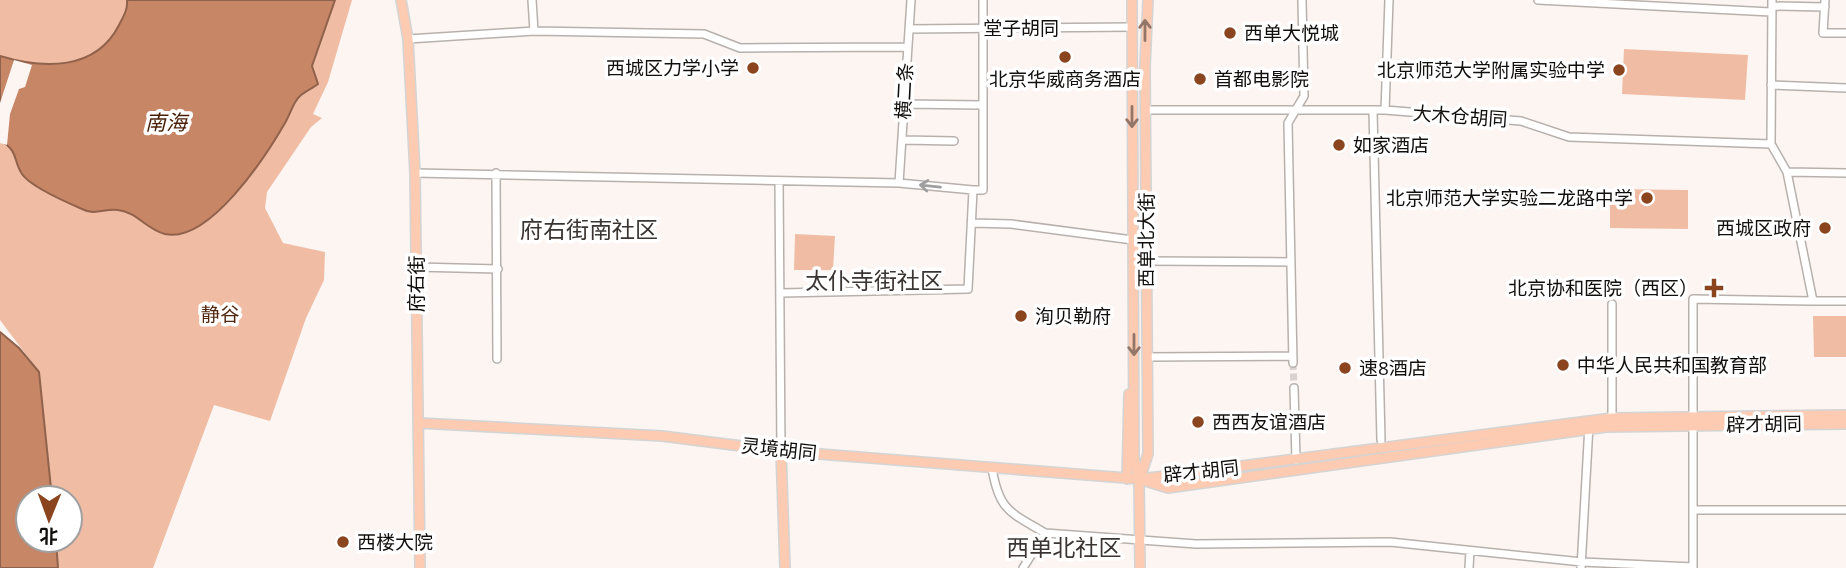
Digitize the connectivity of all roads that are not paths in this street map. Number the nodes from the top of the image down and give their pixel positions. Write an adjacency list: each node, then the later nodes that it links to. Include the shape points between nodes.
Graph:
1 (401, 0): 18 (main road, 府右街)
2 (532, 0): 16 (street)
3 (912, 0): 15 (street, 横二条)
4 (983, 0): 13 (street)
5 (1132, 0): 14 (main road, 西单北大街)
6 (1148, 0): 25 (main road, 西单北大街, one-way to 6)
7 (1302, 0): 24 (street, via 1304,96)
8 (1389, 0): 26 (street)
9 (1538, 0): 10 (street)
10 (1598, 2): 12 (street)
11 (1825, 3): 12 (street); 17 (street, via 1823,33)
12 (1772, 6): 20 (street)
13 (982, 27): 14 (street, 堂子胡同); 15 (street, 堂子胡同); 37 (street, via 983,190)
14 (1132, 27): 39 (main road, 西单北大街, one-way to 39)
15 (909, 29): 19 (street, 横二条)
16 (534, 31): 18 (street); 19 (street, via 704,34 740,47)
17 (1846, 33)
18 (408, 39): 32 (main road, 府右街)
19 (906, 47): 22 (street, 横二条)
20 (1772, 85): 21 (street); 30 (street)
21 (1846, 88)
22 (904, 104): 23 (street); 28 (street, 横二条)
23 (981, 104)
24 (1296, 109): 25 (street, 大木仓胡同); 27 (street, 大木仓胡同); 41 (street, via 1288,123)
25 (1145, 110): 40 (main road, 西单北大街)
26 (1385, 110): 27 (street, 大木仓胡同); 30 (street, 大木仓胡同, via 1521,121 1569,137)
27 (1373, 111): 58 (street)
28 (902, 139): 29 (street); 36 (street, 横二条)
29 (954, 141)
30 (1771, 144): 31 (street)
31 (1787, 172): 34 (street); 45 (street)
32 (415, 173): 33 (street); 42 (main road, 府右街)
33 (496, 173): 35 (street); 43 (street)
34 (1846, 173)
35 (779, 182): 36 (street); 44 (street)
36 (899, 183): 37 (street, one-way to 36)
37 (973, 190): 38 (street)
38 (972, 223): 39 (street); 44 (street, via 968,289)
39 (1133, 240): 50 (main road, 西单北大街, one-way to 50)
40 (1146, 261): 41 (street); 48 (main road, 西单北大街)
41 (1291, 262): 48 (street, via 1293,360)
42 (416, 267): 43 (street); 55 (main road, 府右街)
43 (498, 268): 49 (street)
44 (781, 293): 59 (street)
45 (1813, 301): 46 (street); 54 (street, via 1693,299)
46 (1846, 301)
47 (1612, 304): 53 (street)
48 (1147, 357): 63 (main road, 西单北大街, via 1149,454)
49 (497, 359)
50 (1133, 368): 62 (main road, via 1127,410); 63 (main road, 西单北大街, via 1134,458)
51 (1294, 388): 60 (street)
52 (1846, 415): 54 (main road, 辟才胡同)
53 (1612, 418): 54 (main road, 辟才胡同); 57 (main road, 辟才胡同)
54 (1693, 421): 56 (main road, 辟才胡同); 57 (main road, 辟才胡同); 64 (street)
55 (419, 423): 59 (main road, 灵境胡同, via 662,436); 71 (main road, 府右街)
56 (1846, 424)
57 (1589, 425): 60 (main road, 辟才胡同); 63 (main road, 辟才胡同, via 1167,488); 69 (street)
58 (1381, 440)
59 (781, 450): 61 (main road, 灵境胡同); 72 (main road)
60 (1296, 460): 63 (main road, 辟才胡同)
61 (992, 468): 62 (main road, 灵境胡同); 66 (street, via 996,495 1008,510)
62 (1127, 479): 63 (main road, 灵境胡同)
63 (1139, 479): 67 (main road, 西单北大街)
64 (1694, 510): 65 (street); 70 (street)
65 (1846, 510)
66 (1045, 533): 67 (street); 73 (street)
67 (1140, 540): 68 (street, via 1196,544 1390,542); 74 (main road, 西单北大街)
68 (1470, 551): 69 (street); 75 (street)
69 (1581, 565): 70 (street)
70 (1693, 567)
71 (420, 568)
72 (785, 568)
73 (1023, 568)
74 (1140, 568)
75 (1469, 568)

